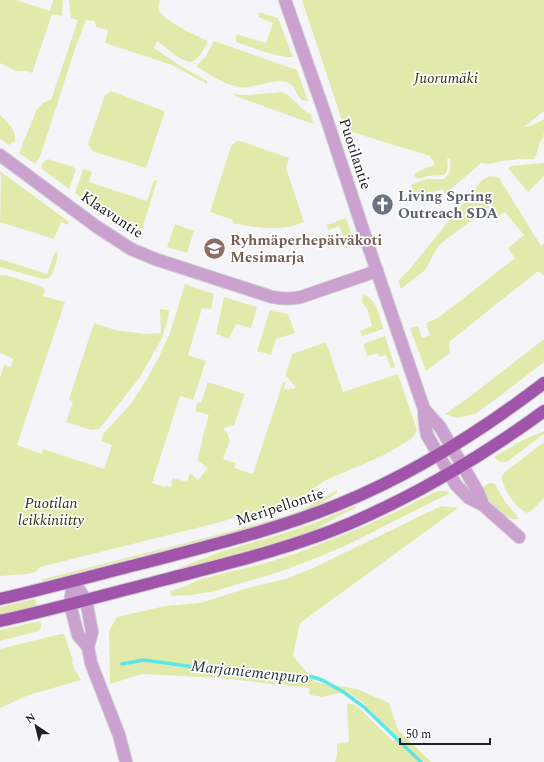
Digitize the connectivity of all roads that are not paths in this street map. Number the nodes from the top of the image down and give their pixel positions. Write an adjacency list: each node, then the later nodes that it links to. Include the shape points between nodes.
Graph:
1 (285, 0): 3 (street, Puotilantie)
2 (0, 155): 3 (street, Klaavuntie, via 131,249 272,297 301,297)
3 (378, 271): 5 (street, Puotilantie)
4 (544, 383): 7 (main road, Meripellontie, via 498,417)
5 (424, 409): 7 (street, Puotilantie); 8 (street, Puotilantie, via 425,427)
6 (544, 411): 9 (main road)
7 (452, 446): 8 (main road, Meripellontie); 9 (street, Puotilantie)
8 (438, 455): 10 (street, Puotilantie); 13 (main road, Meripellontie, via 338,505 302,518 220,543)
9 (463, 466): 10 (main road); 11 (street, Puotilantie)
10 (449, 474): 11 (street, Puotilantie, via 461,491); 15 (main road, via 389,505 309,539 231,563)
11 (483, 505): 12 (street)
12 (519, 537)
13 (73, 581): 14 (main road, Meripellontie); 15 (street); 16 (street)
14 (0, 599)
15 (86, 600): 16 (main road); 18 (street, via 92,632)
16 (70, 604): 17 (main road); 18 (street, via 78,635)
17 (0, 621)
18 (88, 647): 19 (street, via 93,669 119,735)
19 (126, 762)

